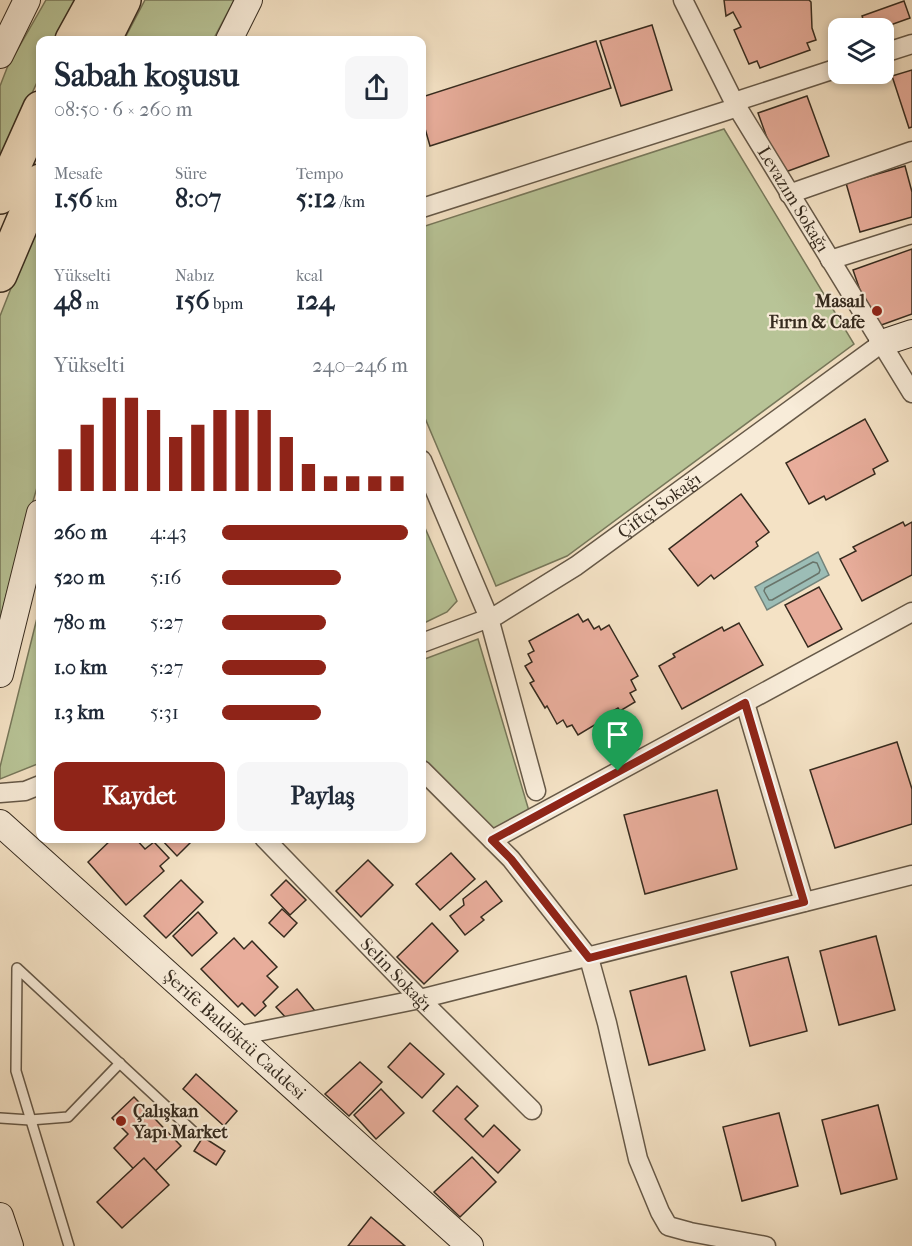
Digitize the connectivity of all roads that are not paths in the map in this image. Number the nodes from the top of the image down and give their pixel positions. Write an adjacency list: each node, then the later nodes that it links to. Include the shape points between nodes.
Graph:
1 (27, 0): 11 (main road)
2 (94, 0): 6 (highway)
3 (124, 0): 7 (highway)
4 (249, 0): 8 (main road)
5 (683, 0): 13 (street, Levazım Sokağı)
6 (74, 36)
7 (106, 36)
8 (236, 36)
9 (912, 44): 10 (street)
10 (894, 50)
11 (0, 55)
12 (828, 72): 13 (street)
13 (734, 105): 17 (street, Levazım Sokağı); 19 (street)
14 (36, 117): 18 (highway)
15 (912, 151): 17 (street)
16 (36, 190): 22 (highway)
17 (789, 194): 21 (street, Levazım Sokağı)
18 (0, 197)
19 (426, 207)
20 (912, 234): 21 (street)
21 (830, 260): 24 (street, Levazım Sokağı)
22 (0, 275)
23 (912, 333): 24 (main road)
24 (882, 343): 25 (street, Levazım Sokağı); 29 (street, Çiftçi Sokağı, via 576,566)
25 (912, 393)
26 (426, 469): 29 (street)
27 (36, 529): 31 (main road)
28 (912, 612): 32 (street)
29 (489, 618): 30 (street, Çiftçi Sokağı); 35 (street)
30 (426, 642)
31 (0, 674)
32 (745, 703): 38 (street); 41 (street)
33 (426, 774): 38 (street)
34 (36, 787): 36 (street)
35 (536, 791)
36 (0, 793)
37 (0, 823): 44 (main road, Şerife Baldöktü Caddesi)
38 (492, 840): 42 (street)
39 (269, 843): 43 (street, Selin Sokağı)
40 (912, 875): 41 (street)
41 (804, 902): 42 (street)
42 (589, 958): 43 (street); 54 (street, via 638,1159 668,1226)
43 (420, 999): 44 (street); 46 (street, Selin Sokağı)
44 (237, 1036): 51 (main road, Şerife Baldöktü Caddesi)
45 (120, 1063): 48 (lane, via 68,1117); 48 (lane, via 17,968 16,1071); 49 (lane)
46 (532, 1110)
47 (0, 1118): 48 (lane)
48 (30, 1120): 53 (lane)
49 (196, 1134)
50 (0, 1216): 52 (main road)
51 (464, 1244)
52 (10, 1246)
53 (69, 1246)
54 (766, 1246)

